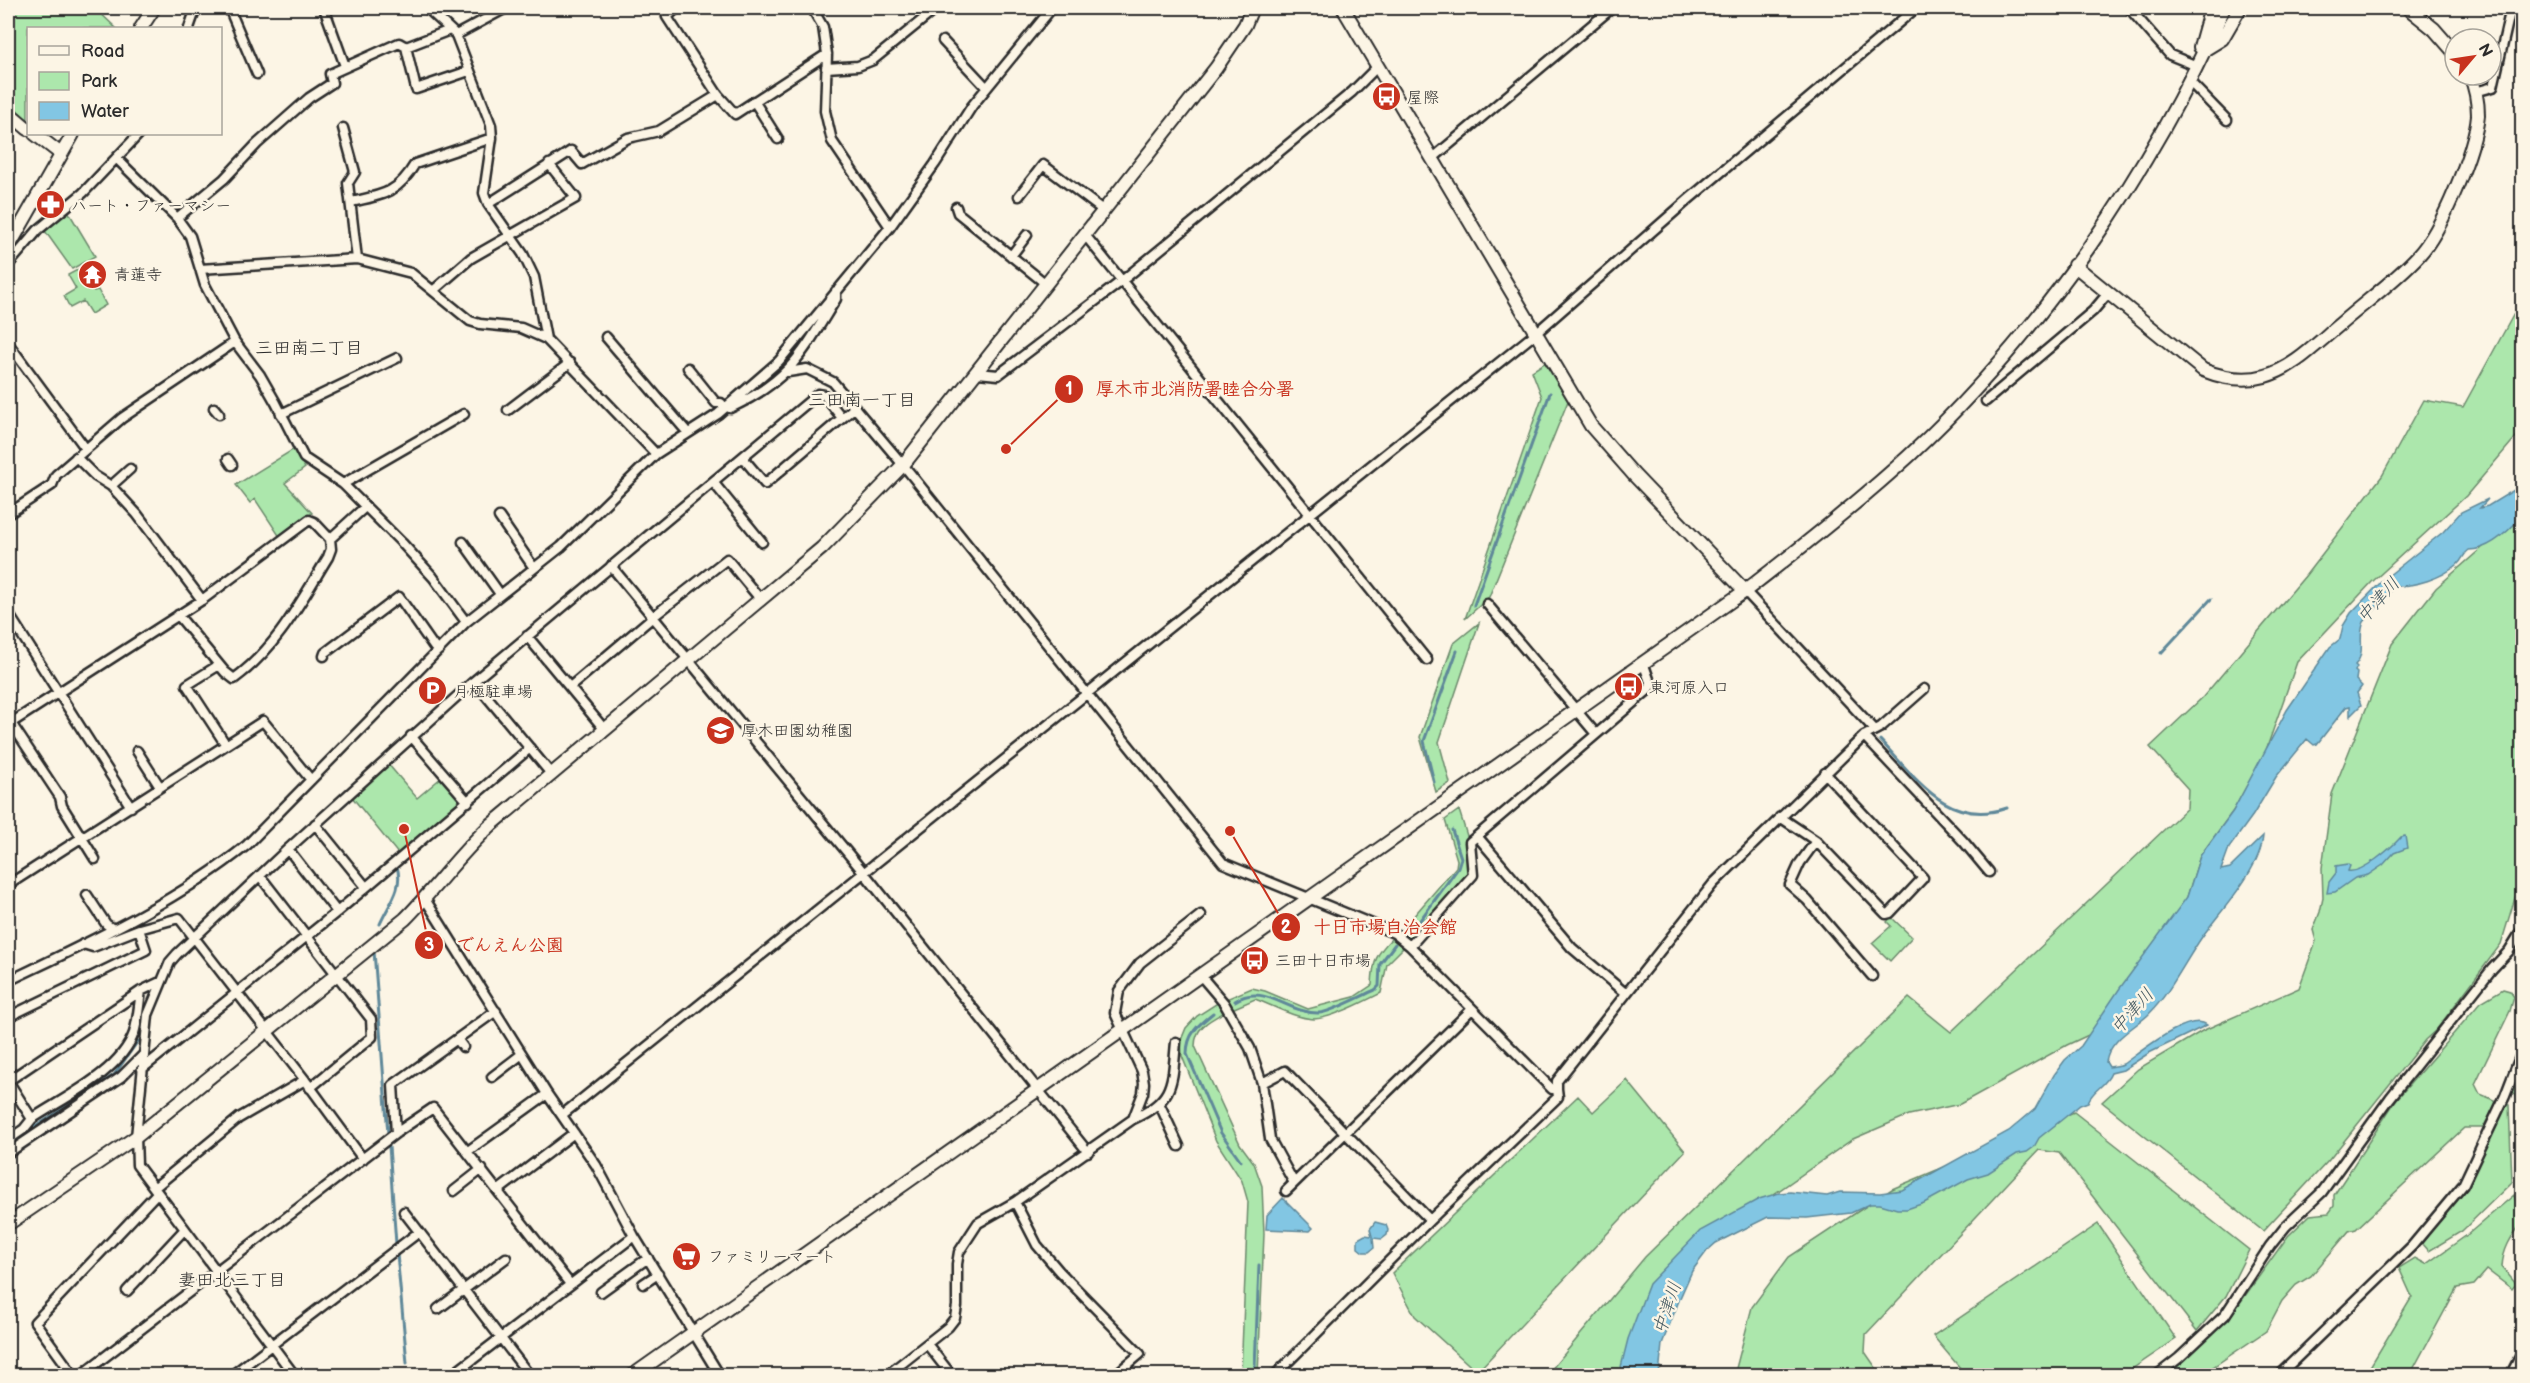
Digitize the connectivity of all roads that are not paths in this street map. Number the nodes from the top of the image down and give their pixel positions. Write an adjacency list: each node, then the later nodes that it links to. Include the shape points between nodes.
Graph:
1 (154, 8): 21 (street)
2 (196, 8): 22 (street)
3 (229, 8): 34 (street)
4 (324, 8): 29 (street)
5 (427, 8): 23 (street)
6 (506, 8): 23 (street)
7 (677, 8): 39 (street, via 666,17)
8 (812, 8): 28 (street, via 823,27)
9 (937, 8): 32 (street, via 873,60 858,66)
10 (1052, 8): 36 (street)
11 (1252, 8): 58 (street, via 1216,68)
12 (1343, 8): 30 (street)
13 (1612, 8): 52 (street)
14 (1916, 8): 75 (street)
15 (2129, 8): 31 (street, via 2170,55)
16 (2211, 8): 31 (street)
17 (2224, 8): 27 (street)
18 (2240, 8): 27 (street, via 2222,39)
19 (2408, 8): 24 (street)
20 (2511, 8): 38 (street, via 2493,87)
21 (142, 27)
22 (189, 27)
23 (453, 33): 26 (street); 33 (street)
24 (2443, 39)
25 (943, 41): 36 (street)
26 (406, 47): 29 (street, via 399,43); 33 (street, via 416,89)
27 (2204, 50): 31 (street)
28 (827, 54): 32 (street); 40 (street)
29 (345, 66): 59 (street, via 330,74 329,86 309,98)
30 (1378, 66): 52 (street); 70 (street, via 1352,92)
31 (2197, 66): 35 (street)
32 (826, 68): 60 (street, via 825,111 832,141)
33 (469, 71): 48 (street, via 491,125)
34 (257, 74)
35 (2188, 80): 42 (street); 68 (street, via 2121,198)
36 (986, 87): 60 (street)
37 (2474, 87): 38 (street)
38 (2475, 92): 74 (street, via 2478,114 2471,145 2445,216 2429,243 2401,272 2280,371 2244,379 2203,370)
39 (718, 94): 40 (street, via 735,114); 53 (street, via 659,131 628,138 582,164 571,151)
40 (754, 101): 49 (street)
41 (8, 112): 43 (street)
42 (2227, 120)
43 (27, 128)
44 (344, 128): 55 (street, via 344,141 355,172 348,183)
45 (36, 135): 50 (street)
46 (72, 135): 50 (street)
47 (138, 135): 51 (street)
48 (492, 138): 55 (street, via 415,164 404,183); 56 (street, via 484,193)
49 (778, 139)
50 (61, 154): 64 (street)
51 (116, 158): 59 (street); 67 (street, via 38,230)
52 (1433, 158): 75 (street)
53 (549, 164): 56 (street); 61 (street, via 576,198)
54 (1019, 196): 58 (street, via 1043,165)
55 (351, 202): 66 (street)
56 (488, 204): 61 (street)
57 (957, 207): 65 (street, via 958,213)
58 (1104, 211): 63 (street)
59 (177, 218): 69 (street, via 190,237)
60 (890, 227): 73 (street)
61 (509, 234): 72 (street, via 471,258); 77 (street, via 534,277)
62 (1027, 235): 65 (street)
63 (1085, 235): 70 (street); 71 (street)
64 (8, 248)
65 (1011, 256): 71 (street)
66 (357, 259): 69 (street); 72 (street, via 405,270)
67 (8, 265)
68 (2074, 265): 74 (street); 111 (street, via 1985,378 1924,442 1843,514)
69 (200, 269): 78 (street)
70 (1123, 280): 84 (street, via 998,375); 104 (street)
71 (1046, 284): 84 (street)
72 (435, 290): 77 (street, via 470,321 521,328)
73 (836, 291): 83 (street, via 836,299); 88 (street, via 779,361)
74 (2109, 292): 85 (street, via 2093,311)
75 (1536, 333): 104 (street); 111 (street, via 1600,439)
76 (606, 337): 92 (street)
77 (546, 339): 81 (street)
78 (235, 342): 89 (street, via 260,375); 93 (street, via 122,418)
79 (8, 343): 93 (street)
80 (397, 358): 89 (street)
81 (570, 363): 87 (street); 94 (street)
82 (688, 368): 88 (street, via 716,403 721,404)
83 (788, 372): 86 (street, via 807,369 819,373 833,382); 88 (street, via 746,401)
84 (978, 373): 97 (street)
85 (1986, 401)
86 (855, 408): 91 (street); 97 (street)
87 (507, 410)
88 (721, 411): 92 (street)
89 (281, 414): 100 (street, via 304,458)
90 (464, 414): 100 (street)
91 (842, 417): 96 (street, via 819,394); 96 (street, via 765,484)
92 (688, 433): 94 (street)
93 (86, 449): 95 (street)
94 (656, 454): 110 (street, via 561,547)
95 (76, 458): 101 (street); 103 (street, via 56,475 52,485)
96 (743, 458): 99 (street)
97 (903, 465): 114 (street, via 822,548); 131 (street)
98 (129, 470): 101 (street)
99 (713, 482): 107 (street); 109 (street)
100 (343, 484): 102 (street)
101 (111, 486): 113 (street)
102 (365, 507): 106 (street); 119 (street, via 433,577)
103 (8, 514)
104 (1309, 514): 124 (street); 131 (street)
105 (499, 518): 110 (street)
106 (330, 539): 113 (street, via 309,520); 126 (street, via 328,557 281,633 234,679)
107 (762, 542)
108 (464, 547): 112 (street)
109 (611, 566): 118 (street); 120 (street)
110 (534, 568): 112 (street)
111 (1745, 591): 125 (street); 135 (street)
112 (500, 594): 119 (street)
113 (202, 600): 117 (street)
114 (761, 600): 118 (street, via 727,559); 123 (street)
115 (1487, 604): 132 (street)
116 (8, 613): 130 (street)
117 (178, 615): 126 (street); 130 (street)
118 (654, 616): 123 (street); 128 (street)
119 (466, 622): 121 (street)
120 (527, 636): 127 (street); 128 (street)
121 (439, 650): 122 (street, via 399,597); 144 (street)
122 (324, 656)
123 (690, 660): 134 (street); 156 (street)
124 (1427, 660)
125 (1643, 662): 132 (street); 136 (street, via 1652,685)
126 (219, 665): 139 (street, via 187,685)
127 (474, 681): 137 (street); 140 (street)
128 (570, 687): 134 (street)
129 (1924, 689): 135 (street)
130 (58, 692): 133 (street); 147 (street)
131 (1086, 694): 156 (street); 161 (street, via 1223,863)
132 (1575, 710): 136 (street); 161 (street)
133 (9, 724): 151 (street, via 60,797)
134 (605, 730): 143 (street)
135 (1875, 730): 138 (street)
136 (1596, 734): 150 (street)
137 (411, 736): 146 (street); 149 (street)
138 (1864, 736): 142 (street); 155 (street)
139 (226, 745): 144 (street, via 263,721); 145 (street)
140 (530, 748): 143 (street); 146 (street)
141 (137, 751): 145 (street)
142 (1825, 773): 148 (street); 152 (street, via 1923,878 1886,914)
143 (552, 775): 162 (street, via 473,842)
144 (311, 780): 165 (street, via 230,859 161,905)
145 (160, 787): 147 (street)
146 (468, 802): 159 (street)
147 (131, 807): 151 (street)
148 (1780, 817): 152 (street); 179 (street, via 1713,884)
149 (315, 824): 153 (street); 159 (street)
150 (1477, 836): 171 (street, via 1470,842 1473,875); 179 (street, via 1572,948)
151 (81, 838): 154 (street); 158 (street)
152 (1816, 842): 174 (street, via 1790,885 1862,958)
153 (288, 849): 157 (street); 163 (street)
154 (95, 859)
155 (1989, 873)
156 (865, 874): 195 (street); 198 (street)
157 (260, 876): 168 (street); 169 (street)
158 (8, 885)
159 (366, 887): 163 (street)
160 (87, 895): 165 (street)
161 (1311, 898): 171 (street, via 1394,933); 173 (street)
162 (425, 899): 172 (street, via 405,920); 181 (street)
163 (337, 912): 168 (street)
164 (1201, 915): 184 (street, via 1140,963 1119,991 1114,1013)
165 (113, 929): 170 (street)
166 (140, 929): 169 (street, via 179,918); 170 (street, via 93,947); 182 (street, via 147,950)
167 (2523, 930): 251 (street, via 2322,1191 2270,1246 2225,1315)
168 (308, 936): 172 (street); 178 (street)
169 (195, 937): 176 (street, via 170,962); 178 (street)
170 (83, 944): 175 (street)
171 (1410, 946): 180 (street)
172 (337, 974): 183 (street); 193 (street, via 371,1019 372,1037)
173 (1202, 976): 184 (street); 192 (street, via 1224,1002 1250,1048)
174 (1872, 976)
175 (8, 981)
176 (162, 981): 177 (street); 187 (street, via 148,1016)
177 (141, 991): 191 (street); 199 (street, via 134,1032 111,1066)
178 (237, 992): 183 (street); 189 (street)
179 (1625, 993): 194 (street, via 1557,1081)
180 (1471, 1010): 194 (street, via 1552,1089); 203 (street)
181 (496, 1011): 188 (street); 201 (street, via 460,1043 393,1085)
182 (8, 1017)
183 (266, 1030): 193 (street); 204 (street)
184 (1122, 1032): 195 (street); 200 (street, via 1144,1083)
185 (1176, 1042): 197 (street, via 1172,1083)
186 (2523, 1052): 252 (street, via 2463,1185 2412,1246)
187 (144, 1054): 189 (street); 209 (street, via 121,1077)
188 (522, 1054): 190 (street); 196 (street)
189 (141, 1069): 204 (street)
190 (492, 1077)
191 (8, 1081): 199 (street)
192 (1262, 1083): 203 (street, via 1285,1071); 212 (street, via 1270,1139)
193 (308, 1084): 210 (street); 213 (street, via 239,1118)
194 (1557, 1089): 219 (street, via 1558,1097)
195 (1039, 1090): 208 (street); 234 (street)
196 (547, 1094): 198 (street); 207 (street)
197 (1159, 1103): 200 (street); 206 (street)
198 (562, 1115): 202 (street)
199 (32, 1119): 205 (street)
200 (1133, 1119): 208 (street)
201 (396, 1133): 207 (street, via 433,1108); 210 (street)
202 (574, 1133): 214 (street); 223 (street)
203 (1345, 1134): 212 (street); 219 (street)
204 (136, 1137): 213 (street, via 137,1165); 220 (street)
205 (8, 1140)
206 (1179, 1146)
207 (468, 1151): 211 (street)
208 (1088, 1152): 217 (street)
209 (8, 1153)
210 (363, 1160): 226 (street)
211 (482, 1169): 214 (street); 215 (street)
212 (1294, 1183): 216 (street)
213 (155, 1190): 221 (street); 239 (street, via 35,1322)
214 (499, 1190): 228 (street)
215 (454, 1191)
216 (1286, 1191)
217 (1015, 1202): 236 (street, via 978,1223 968,1236 957,1264 955,1318); 249 (street, via 1037,1245 1140,1354)
218 (404, 1212): 222 (street)
219 (1430, 1220): 250 (street)
220 (8, 1224)
221 (185, 1229): 226 (street); 231 (street)
222 (419, 1232): 230 (street); 237 (street)
223 (634, 1236): 225 (street); 228 (street)
224 (506, 1258): 230 (street)
225 (648, 1258): 227 (street); 232 (street)
226 (216, 1272): 237 (street); 240 (street)
227 (658, 1274): 229 (street); 234 (street)
228 (570, 1284): 235 (street)
229 (643, 1284)
230 (464, 1289): 233 (street); 235 (street)
231 (127, 1291)
232 (602, 1292)
233 (438, 1309)
234 (694, 1331): 245 (street); 246 (street)
235 (501, 1336): 243 (street); 244 (street)
236 (927, 1344): 247 (street); 248 (street)
237 (272, 1345): 241 (street); 242 (street)
238 (2523, 1353): 253 (street)
239 (74, 1376)
240 (80, 1376)
241 (231, 1376)
242 (295, 1376)
243 (451, 1376)
244 (530, 1376)
245 (632, 1376)
246 (720, 1376)
247 (886, 1376)
248 (952, 1376)
249 (1114, 1376)
250 (1274, 1376)
251 (2156, 1376)
252 (2278, 1376)
253 (2510, 1376)

